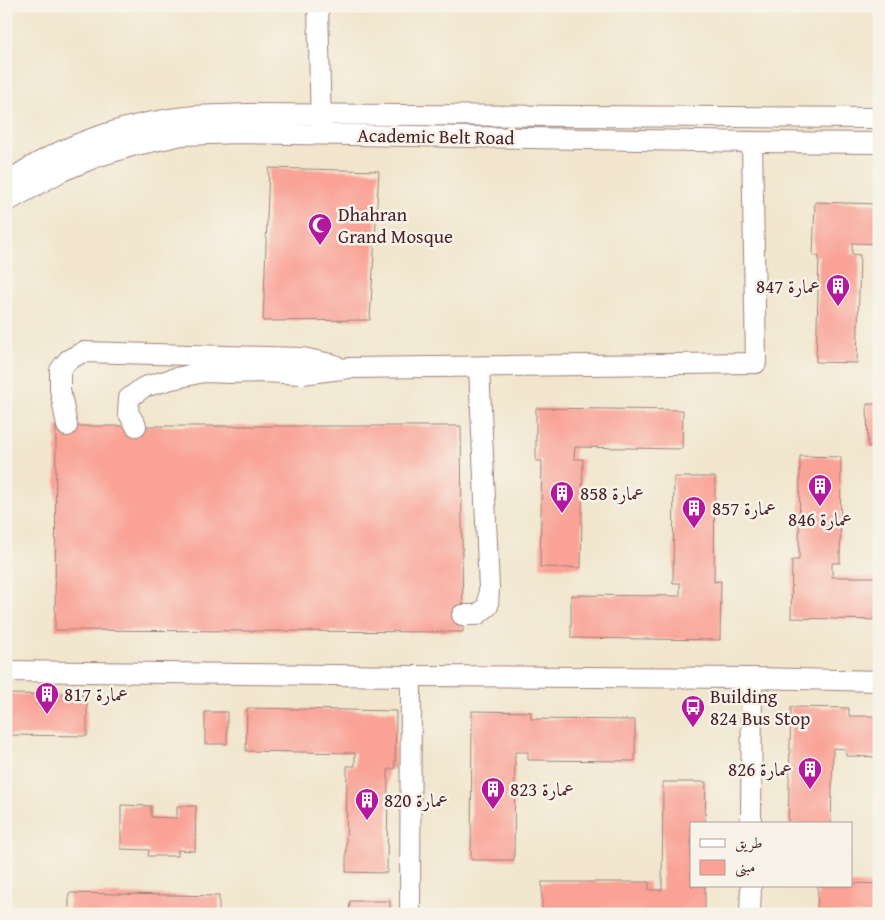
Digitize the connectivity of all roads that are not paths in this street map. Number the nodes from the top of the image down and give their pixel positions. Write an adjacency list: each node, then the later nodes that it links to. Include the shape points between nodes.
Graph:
1 (318, 6): 3 (street)
2 (879, 118): 3 (street, Academic Belt Road)
3 (321, 124): 4 (street, Academic Belt Road); 6 (street, Academic Belt Road, via 248,114 152,122 103,134 58,152); 7 (street, Academic Belt Road, via 239,133 182,135 132,146 62,171)
4 (752, 142): 5 (street, Academic Belt Road); 8 (street, via 756,364)
5 (879, 143)
6 (6, 183)
7 (6, 202)
8 (479, 367): 9 (street); 12 (street, via 488,606 477,615)
9 (349, 368): 10 (street, via 303,358 83,352 68,360 60,370); 11 (street, via 302,374 203,372 172,379 144,387 129,398 128,412)
10 (67, 426)
11 (136, 426)
12 (462, 615)
13 (6, 671): 14 (street)
14 (411, 676): 15 (street); 19 (street)
15 (752, 678): 16 (street); 17 (street)
16 (879, 681)
17 (751, 822)
18 (750, 888): 20 (street)
19 (410, 914)
20 (750, 914)

